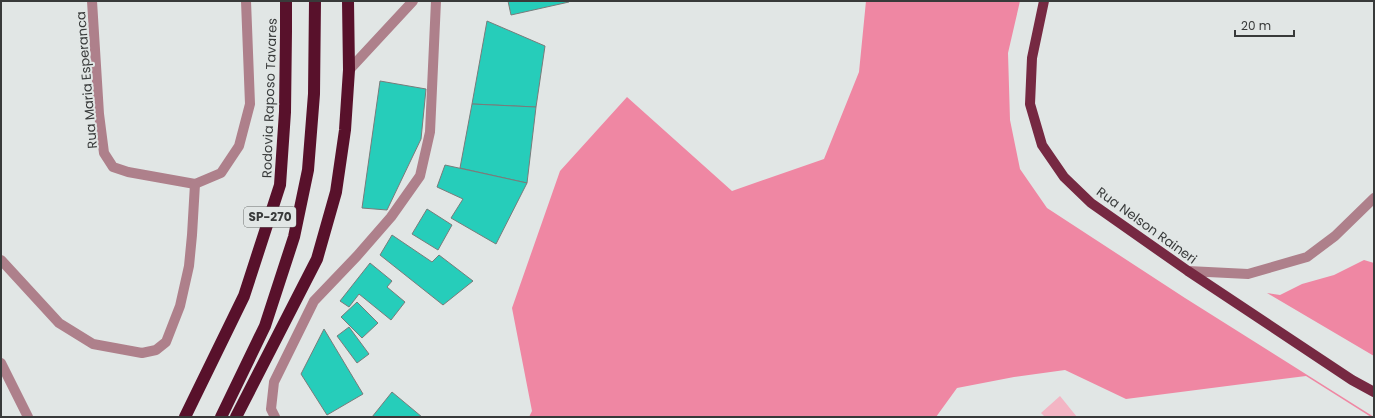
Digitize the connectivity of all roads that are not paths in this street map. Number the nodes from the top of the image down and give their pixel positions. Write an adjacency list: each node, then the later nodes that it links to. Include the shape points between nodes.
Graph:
1 (92, 1): 10 (street, Rua Maria Esperanca, via 104,153 113,167)
2 (246, 1): 10 (street, via 250,104 239,146 221,173)
3 (286, 1): 17 (highway, Rodovia Raposo Tavares / SP-270, via 285,112 280,185 244,296)
4 (315, 1): 18 (highway, SP-270, via 314,94 308,170 294,237 265,326)
5 (348, 1): 9 (highway)
6 (413, 1): 9 (street)
7 (436, 1): 20 (street, via 430,132 420,176 391,217 314,301 274,382 271,409)
8 (1044, 1): 13 (main road, Rua Nelson Raineri, via 1032,58 1030,104 1042,145 1064,177 1092,203)
9 (349, 70): 19 (highway, via 345,130 336,192 317,259)
10 (195, 184): 12 (street, via 189,266 180,306 166,342 156,350 142,353 93,344 59,323)
11 (1374, 198): 13 (street, via 1335,236 1307,257 1248,274)
12 (1, 260)
13 (1188, 271): 15 (main road, Rua Nelson Raineri)
14 (1, 363): 16 (street)
15 (1374, 392)
16 (28, 417)
17 (185, 417)
18 (221, 417)
19 (236, 417)
20 (275, 417)

